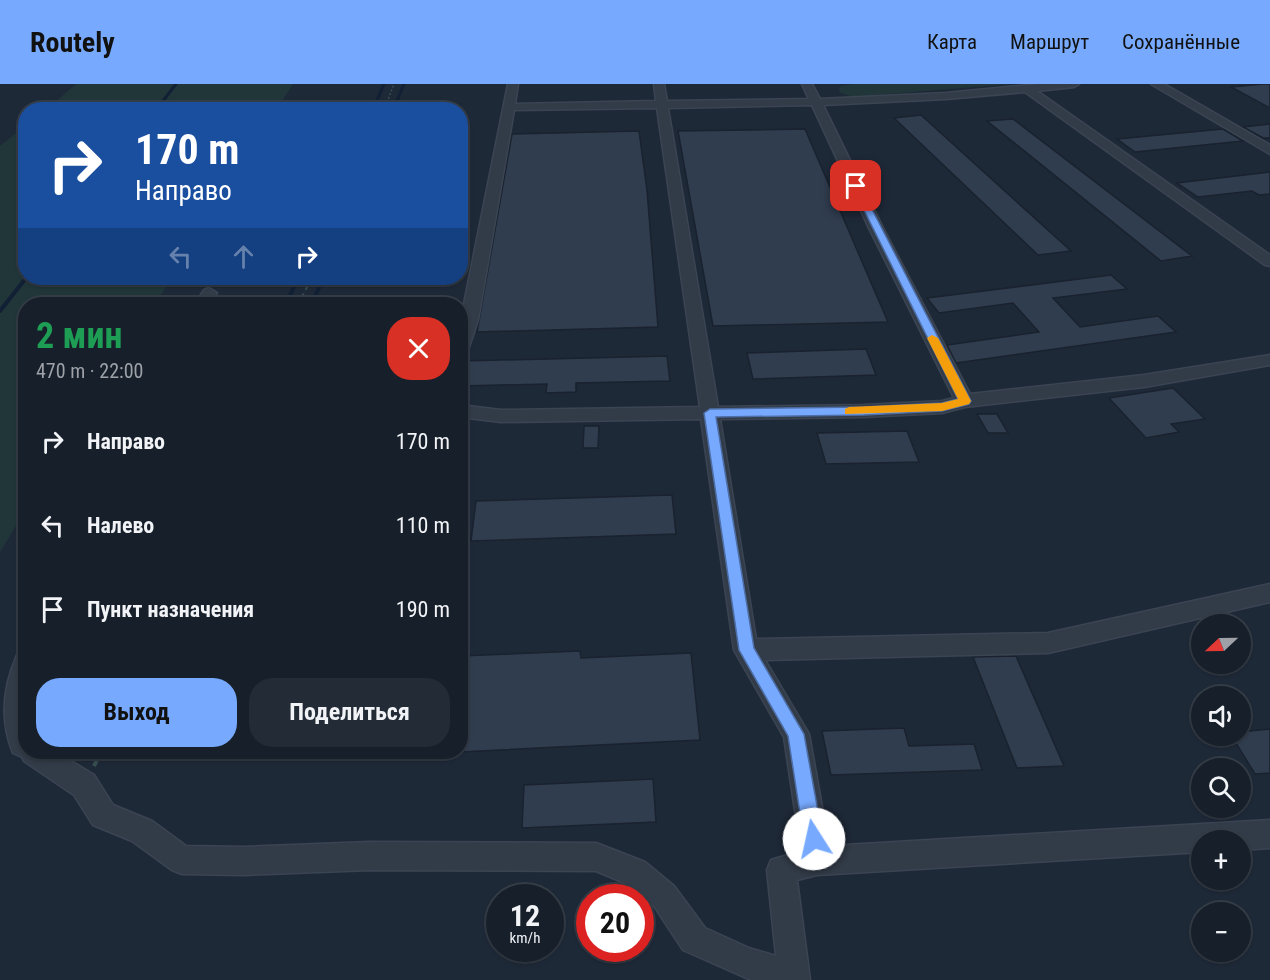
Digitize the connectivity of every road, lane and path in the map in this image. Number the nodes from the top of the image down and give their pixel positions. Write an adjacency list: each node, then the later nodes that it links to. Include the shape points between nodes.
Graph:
1 (394, 84): 8 (path)
2 (513, 84): 11 (lane)
3 (659, 84): 10 (lane)
4 (807, 84): 9 (lane)
5 (1074, 84): 7 (lane)
6 (1156, 84): 12 (lane)
7 (1029, 90): 9 (lane); 13 (lane)
8 (387, 102)
9 (816, 102): 10 (lane); 16 (lane)
10 (662, 103): 11 (lane); 18 (lane)
11 (509, 107): 14 (lane)
12 (1270, 150)
13 (1270, 262)
14 (468, 326)
15 (1270, 360): 16 (lane, via 1144,381)
16 (965, 401): 18 (lane, via 942,407 864,411)
17 (468, 413): 18 (lane, via 501,416)
18 (710, 413): 20 (lane)
19 (1270, 593): 20 (lane, via 1048,643)
20 (747, 650): 27 (lane, via 796,734)
21 (18, 694): 23 (lane)
22 (0, 714): 24 (lane)
23 (18, 724)
24 (18, 736)
25 (45, 759): 28 (lane, via 84,785 103,815 142,831 182,860 596,857 635,872 664,896 694,939 746,963)
26 (1270, 834): 27 (lane)
27 (818, 861): 28 (lane, via 781,870)
28 (794, 978)

